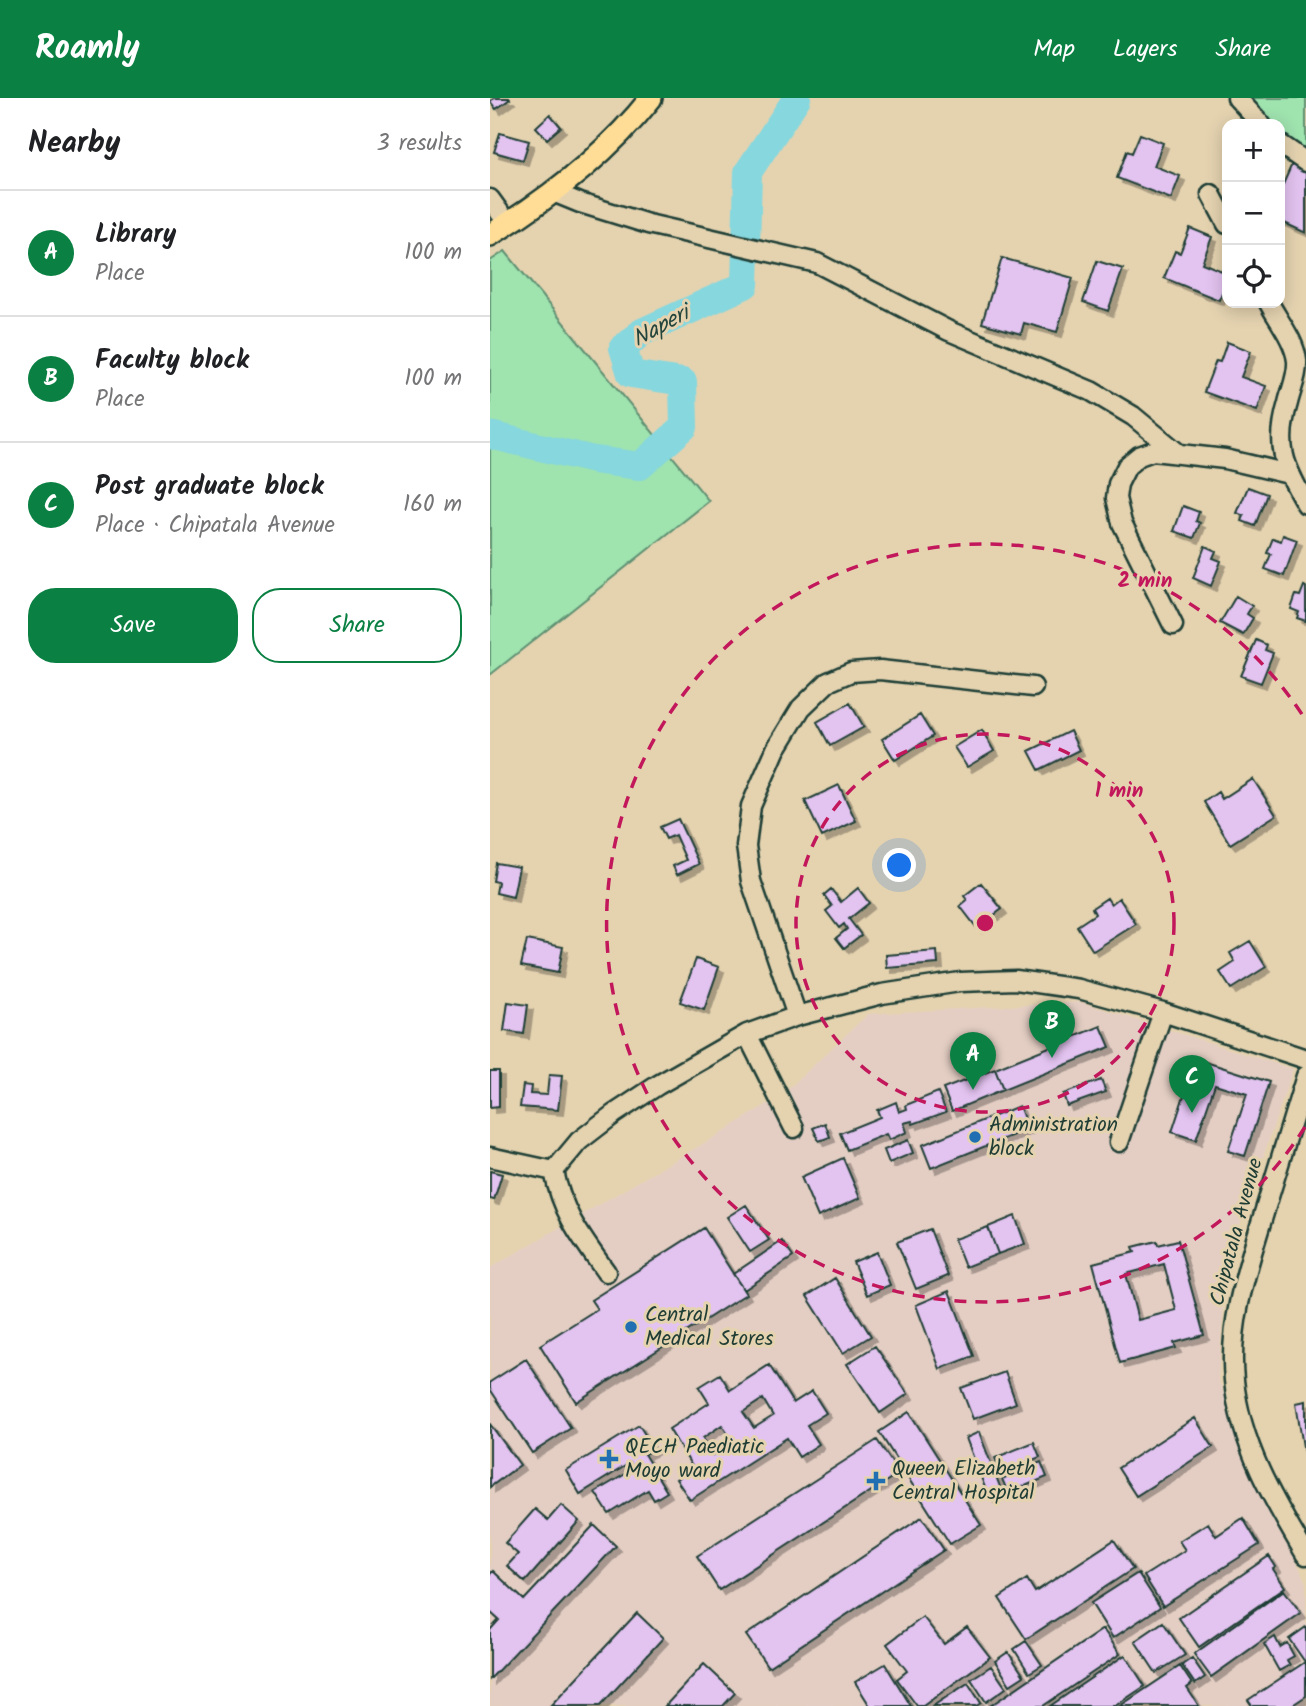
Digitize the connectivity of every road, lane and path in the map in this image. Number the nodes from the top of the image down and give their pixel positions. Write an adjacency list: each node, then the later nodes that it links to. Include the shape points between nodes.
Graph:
1 (634, 98): 5 (street)
2 (651, 98): 5 (main road)
3 (1237, 98): 4 (street)
4 (1256, 119)
5 (631, 124): 8 (main road)
6 (1285, 147): 7 (street)
7 (1306, 162)
8 (553, 192): 12 (main road); 14 (street, via 648,224 817,262 949,331 1091,391 1133,416)
9 (1211, 194): 11 (street)
10 (490, 199): 12 (street)
11 (1222, 215)
12 (499, 230)
13 (1272, 308): 15 (street, via 1297,361 1281,426 1281,450)
14 (1179, 454): 15 (street); 17 (street, via 1153,451 1139,456 1127,466 1116,498 1136,556)
15 (1289, 474): 16 (street)
16 (1306, 504)
17 (1173, 625)
18 (1033, 687): 20 (street, via 880,670 851,672 828,682 801,708 776,749 751,806 746,846 751,881)
19 (1163, 1012): 20 (street, via 1079,989 1016,980 934,986); 22 (street); 25 (street)
20 (797, 1016): 21 (street)
21 (747, 1034): 24 (street); 27 (street, via 614,1114 579,1142)
22 (1306, 1059)
23 (1306, 1076): 29 (street, Chipatala Avenue, via 1247,1269 1238,1307 1233,1378 1239,1411 1271,1497)
24 (794, 1128)
25 (1119, 1142)
26 (490, 1157): 27 (street)
27 (554, 1171): 28 (street, via 568,1218)
28 (606, 1272)
29 (1306, 1555)

